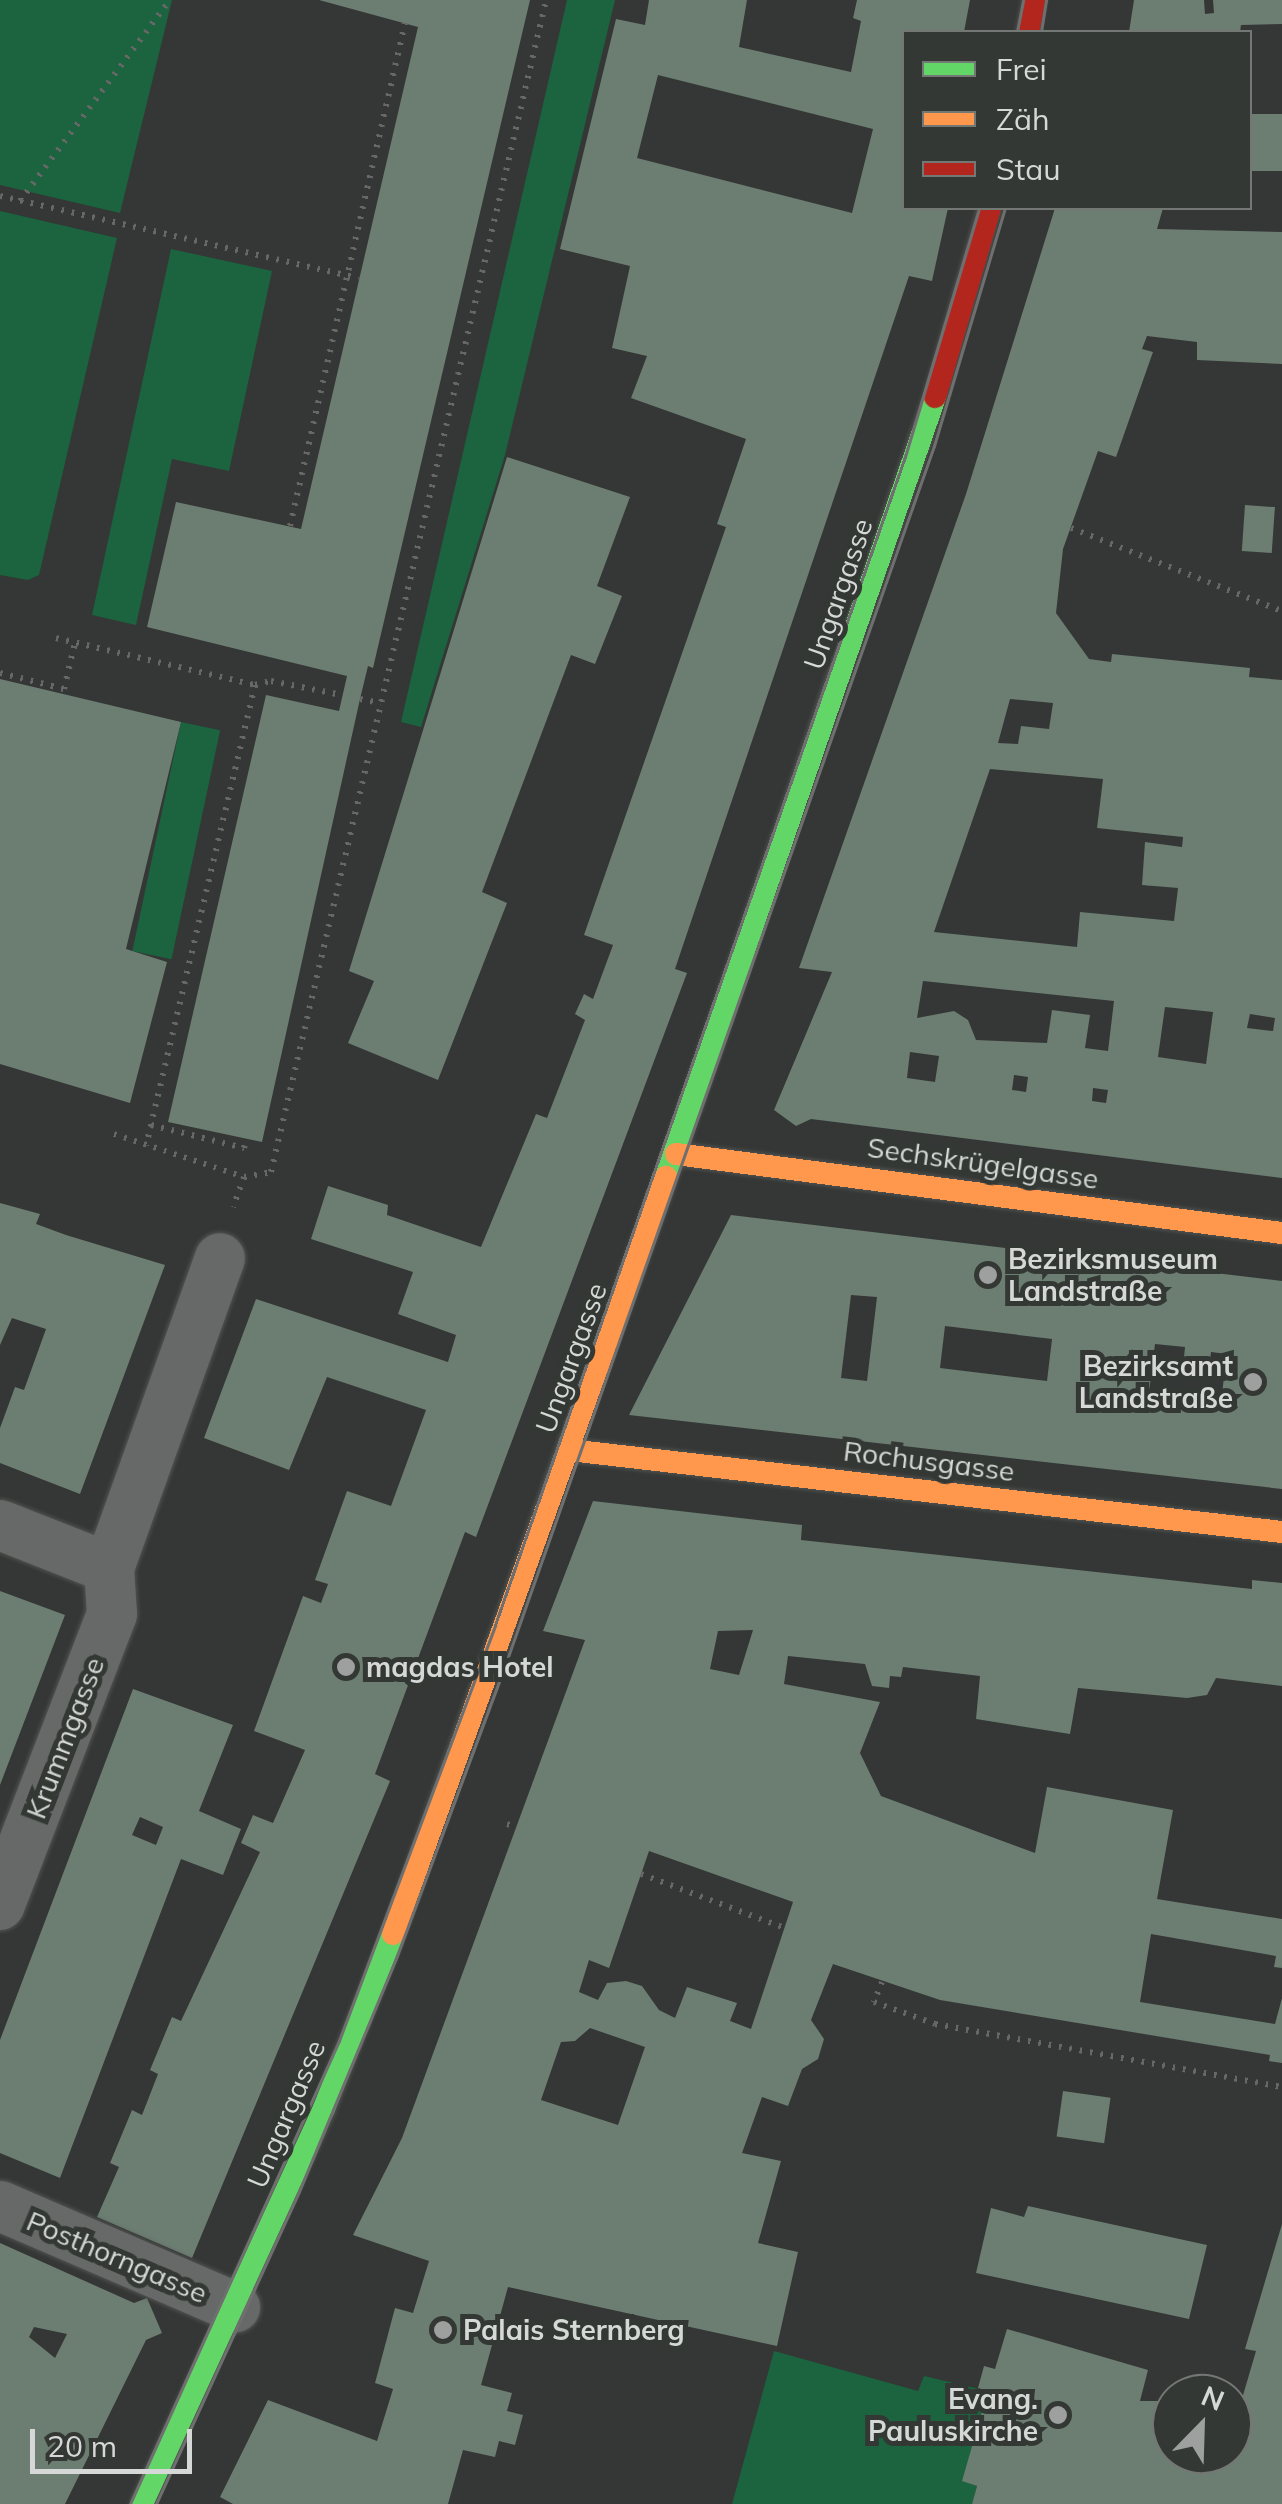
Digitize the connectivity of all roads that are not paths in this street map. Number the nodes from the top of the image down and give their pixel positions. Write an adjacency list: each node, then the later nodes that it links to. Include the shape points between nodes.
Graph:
1 (1034, 0): 2 (main road)
2 (1028, 30)
3 (989, 210): 4 (main road, Ungargasse, via 936,396)
4 (676, 1154): 5 (main road, Sechskrügelgasse); 7 (main road, Ungargasse)
5 (1282, 1233)
6 (220, 1258): 10 (street, Krummgasse)
7 (569, 1450): 9 (main road, Rochusgasse); 13 (main road, Ungargasse, via 418,1870 324,2108)
8 (0, 1525): 10 (street)
9 (1282, 1532)
10 (108, 1568): 11 (street, Krummgasse, via 112,1614)
11 (0, 1905)
12 (0, 2206): 13 (street, Posthorngasse)
13 (235, 2307): 14 (main road, Ungargasse)
14 (142, 2504)

